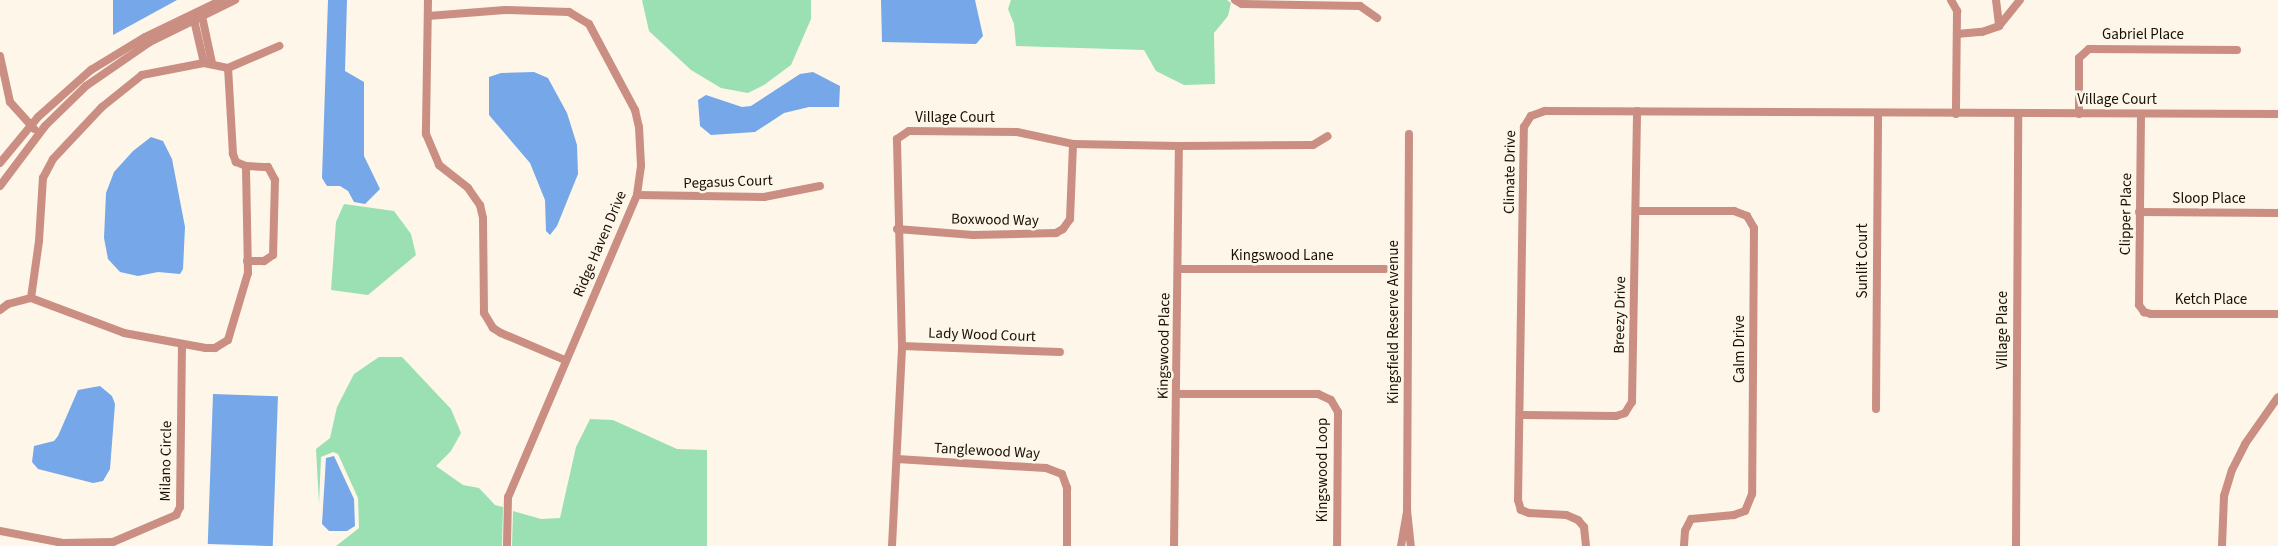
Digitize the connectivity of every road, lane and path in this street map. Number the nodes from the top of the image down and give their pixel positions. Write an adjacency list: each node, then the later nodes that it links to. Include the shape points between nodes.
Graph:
1 (222, 0): 26 (street, via 107,59 70,87)
2 (235, 0): 8 (street)
3 (428, 0): 9 (street)
4 (1235, 0): 10 (street, via 1242,4 1360,6)
5 (1952, 0): 13 (street, via 1956,12)
6 (1996, 0): 12 (street, via 2001,18)
7 (2020, 0): 12 (street)
8 (202, 16): 11 (street); 17 (street)
9 (428, 16): 36 (street, Ridge Haven Drive, via 559,10 589,24 635,110 641,143); 51 (street, via 426,134 439,165 468,188 480,205 483,218 484,313 493,328 501,333)
10 (1377, 18)
11 (194, 20): 17 (street); 27 (street, via 150,42 108,70 69,102)
12 (1999, 26): 13 (street, via 1982,32)
13 (1956, 34): 21 (street)
14 (279, 46): 18 (street)
15 (2238, 50): 23 (street, Gabriel Place, via 2089,49 2079,58)
16 (0, 56): 26 (street, via 10,102)
17 (208, 63): 18 (street); 44 (street, via 142,75 102,106 52,159 41,186 39,241)
18 (228, 68): 33 (street, via 233,154 236,162)
19 (1637, 111): 20 (street, Climate Drive); 37 (street, Breezy Drive); 55 (street, Climate Drive, via 1545,111 1526,122)
20 (1878, 113): 21 (street, Climate Drive); 54 (street, Sunlit Court)
21 (1956, 114): 22 (street, Village Court)
22 (2018, 114): 23 (street, Village Court); 68 (street, Village Place)
23 (2079, 114): 24 (street, Village Court)
24 (2141, 114): 25 (street, Village Court); 38 (street, Clipper Place)
25 (2278, 114)
26 (30, 126): 27 (street); 32 (street)
27 (39, 134): 34 (street)
28 (1409, 134): 57 (street, Kingsfield Reserve Avenue)
29 (1328, 136): 31 (street, Village Court, via 1313,145)
30 (1073, 144): 31 (street, Village Court); 40 (street, Boxwood Way, via 1070,220 1056,233 973,235); 40 (street, Village Court, via 1017,132 908,131 897,139)
31 (1179, 146): 42 (street, Kingswood Place)
32 (0, 163)
33 (246, 166): 41 (street); 41 (street, via 268,166 275,180 273,255 264,261)
34 (0, 186)
35 (820, 186): 36 (street, Pegasus Court, via 764,198)
36 (637, 195): 51 (street, Ridge Haven Drive)
37 (1636, 210): 55 (street, Breezy Drive, via 1632,402 1625,413 1616,416); 67 (street, Calm Drive, via 1734,211 1747,216 1754,228 1752,494 1745,511 1691,519 1685,531)
38 (2139, 212): 39 (street, Sloop Place); 46 (street, Clipper Place, via 2139,305)
39 (2278, 213)
40 (898, 229): 49 (street, Village Court)
41 (247, 261): 48 (street, via 248,273 228,340 215,348)
42 (1179, 270): 43 (street, Kingswood Lane); 52 (street, Kingswood Place)
43 (1385, 270)
44 (31, 298): 45 (street, via 8,304); 48 (street, via 124,333)
45 (0, 310)
46 (2144, 312): 47 (street, Ketch Place)
47 (2278, 314)
48 (182, 345): 58 (street, Milano Circle, via 180,507 176,515 113,542 63,543)
49 (902, 346): 50 (street, Lady Wood Court); 56 (street, Village Court)
50 (1060, 352)
51 (565, 360): 59 (street, Ridge Haven Drive, via 508,497)
52 (1178, 394): 62 (street, Kingswood Place); 63 (street, Kingswood Loop, via 1318,394 1331,400 1338,412)
53 (2278, 398): 69 (street, via 2245,444 2232,470 2224,496)
54 (1876, 409)
55 (1520, 415): 66 (street, Climate Drive, via 1520,510 1578,520 1584,526)
56 (897, 459): 60 (street, Village Court); 61 (street, Tanglewood Way, via 1046,468 1062,474 1067,488)
57 (1407, 510): 64 (street, Kingsfield Reserve Avenue); 65 (street, Kingsfield Reserve Avenue)
58 (0, 531)
59 (507, 546)
60 (892, 546)
61 (1067, 546)
62 (1174, 546)
63 (1337, 546)
64 (1401, 546)
65 (1411, 546)
66 (1586, 546)
67 (1684, 546)
68 (2016, 546)
69 (2222, 546)

